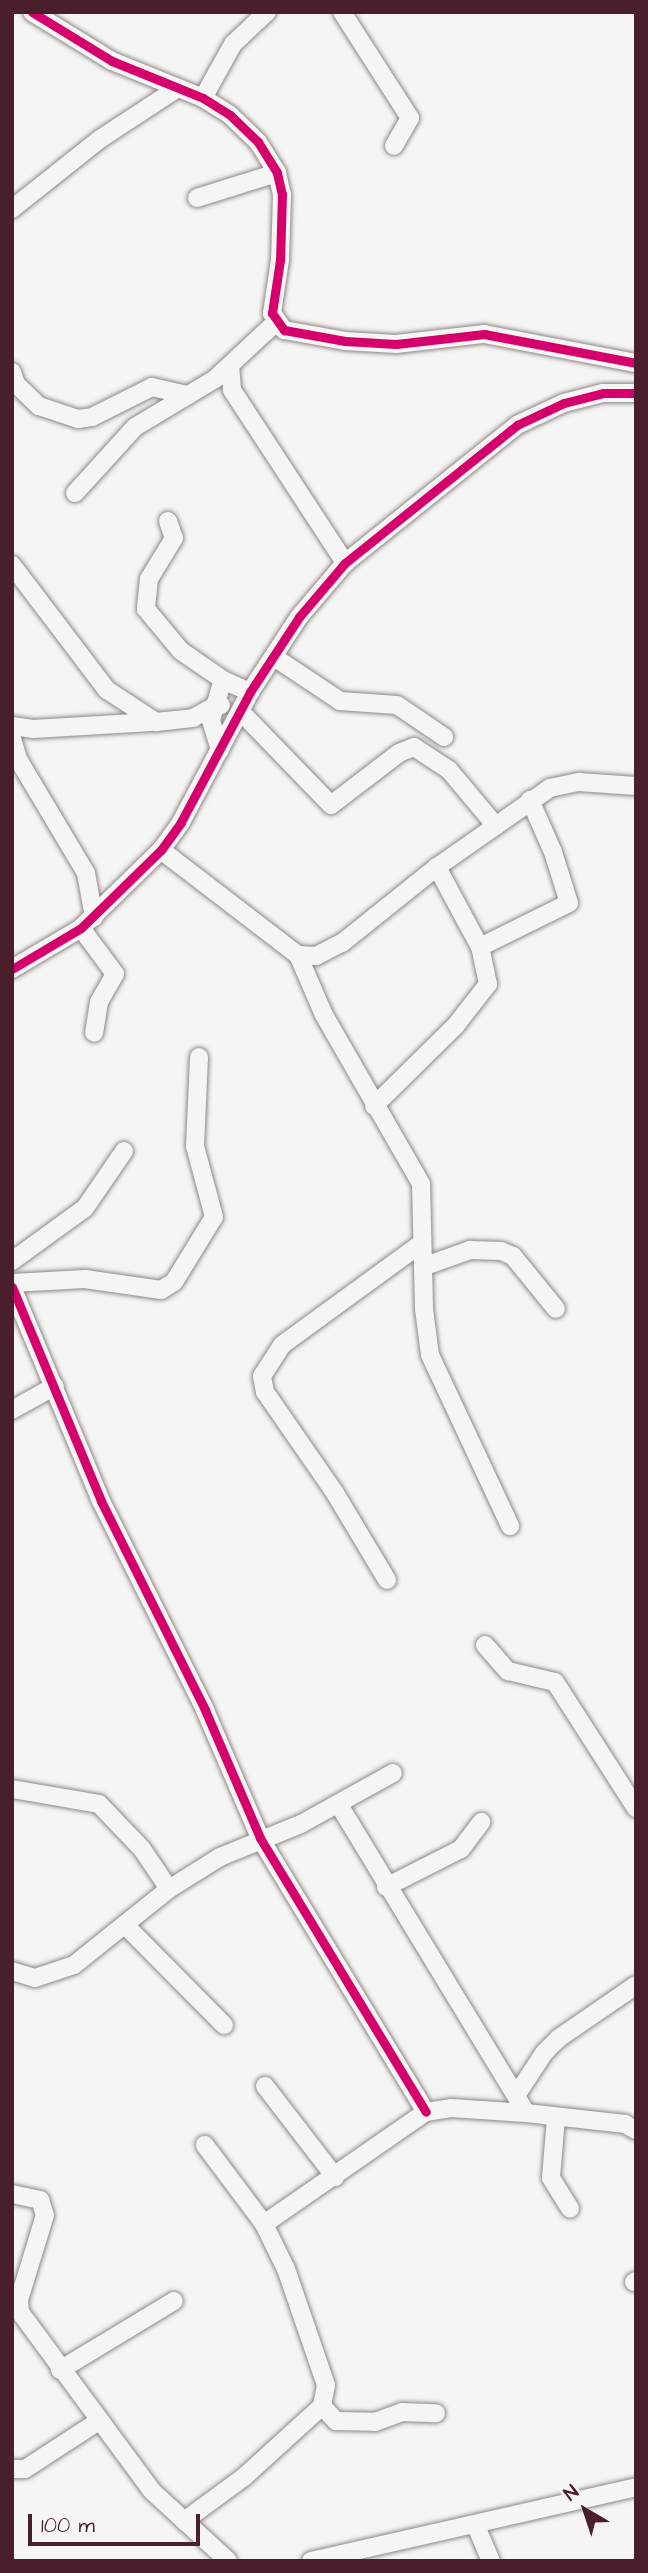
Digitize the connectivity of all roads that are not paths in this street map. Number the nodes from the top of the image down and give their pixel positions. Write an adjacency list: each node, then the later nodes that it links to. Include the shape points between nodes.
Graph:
1 (32, 12): 4 (street, via 112,61)
2 (267, 12): 5 (street, via 233,44)
3 (342, 12): 6 (street, via 410,118)
4 (178, 88): 5 (street); 9 (street, via 100,139)
5 (202, 97): 7 (street, via 230,115 258,142)
6 (394, 146)
7 (277, 173): 8 (street); 10 (street, via 284,215 272,313)
8 (197, 198)
9 (12, 209)
10 (275, 323): 11 (street, via 284,330 345,341 422,343 484,334); 12 (street)
11 (636, 363)
12 (230, 366): 15 (street); 18 (street, via 232,390)
13 (12, 372): 15 (street, via 16,384 39,406 78,419 92,417 152,387)
14 (636, 393): 18 (street, via 603,393 564,403 517,425)
15 (188, 395): 16 (street, via 135,427)
16 (75, 493)
17 (168, 521): 21 (street, via 174,538 149,579 146,608 181,651)
18 (345, 563): 20 (street, via 299,617)
19 (12, 565): 24 (street, via 107,690)
20 (274, 657): 22 (street); 26 (street, via 340,701 397,705)
21 (223, 680): 22 (street); 23 (street)
22 (246, 702): 23 (street); 28 (street); 31 (street, via 331,805 399,753 414,747 449,771)
23 (215, 706): 24 (street, via 193,718); 28 (street, via 212,732)
24 (156, 722): 25 (street, via 33,729)
25 (12, 726)
26 (444, 737)
27 (12, 739): 34 (street, via 18,759 86,873)
28 (220, 750): 32 (street)
29 (636, 786): 30 (street, via 563,784)
30 (530, 800): 31 (street); 35 (street, via 569,903)
31 (496, 826): 33 (street)
32 (161, 850): 34 (street); 36 (street)
33 (437, 867): 35 (street); 36 (street, via 342,943 316,956)
34 (88, 922): 37 (street); 38 (street, via 115,974 99,1002)
35 (480, 947): 40 (street, via 488,984 478,1001)
36 (298, 955): 40 (street, via 324,1015)
37 (12, 969)
38 (94, 1033)
39 (199, 1057): 45 (street, via 196,1154 214,1217 174,1282 160,1290 85,1279)
40 (374, 1106): 42 (street, via 421,1184)
41 (124, 1151): 43 (street, via 85,1208)
42 (422, 1243): 44 (street); 50 (street, via 282,1345 262,1376 265,1392 335,1493)
43 (12, 1261)
44 (425, 1266): 46 (street, via 470,1250 501,1251 513,1256); 49 (street, via 426,1329 436,1371)
45 (12, 1285): 47 (street)
46 (556, 1309)
47 (55, 1386): 48 (street); 57 (street, via 101,1501 205,1710)
48 (12, 1410)
49 (510, 1526)
50 (387, 1580)
51 (485, 1645): 55 (street, via 508,1671 545,1676 555,1682)
52 (393, 1773): 54 (street)
53 (12, 1790): 59 (street, via 99,1804 135,1840)
54 (339, 1805): 57 (street); 58 (street)
55 (636, 1808)
56 (481, 1822): 58 (street, via 461,1849)
57 (260, 1838): 59 (street); 66 (street)
58 (386, 1887): 65 (street, via 443,1970)
59 (169, 1889): 60 (street)
60 (127, 1927): 61 (street, via 74,1965 34,1978); 63 (street)
61 (12, 1970)
62 (636, 1985): 65 (street, via 559,2038)
63 (224, 2025)
64 (265, 2086): 71 (street)
65 (517, 2094): 67 (street)
66 (426, 2112): 67 (street, via 451,2108); 71 (street)
67 (526, 2113): 68 (street)
68 (556, 2118): 69 (street, via 625,2124); 73 (street, via 551,2178)
69 (636, 2130)
70 (205, 2145): 74 (street)
71 (335, 2177): 74 (street)
72 (12, 2194): 76 (street, via 32,2196 43,2207 45,2215 18,2307)
73 (570, 2208)
74 (264, 2224): 77 (street, via 286,2269 326,2385)
75 (174, 2301): 76 (street)
76 (60, 2370): 79 (street)
77 (322, 2406): 78 (street, via 336,2421 375,2422 402,2412); 82 (street, via 235,2485)
78 (436, 2413)
79 (99, 2421): 80 (street, via 24,2469); 82 (street, via 152,2491)
80 (12, 2469)
81 (636, 2487): 83 (street, via 548,2504)
82 (184, 2521): 85 (street)
83 (476, 2526): 84 (street); 87 (street)
84 (341, 2558): 86 (street)
85 (228, 2561)
86 (311, 2561)
87 (491, 2561)

